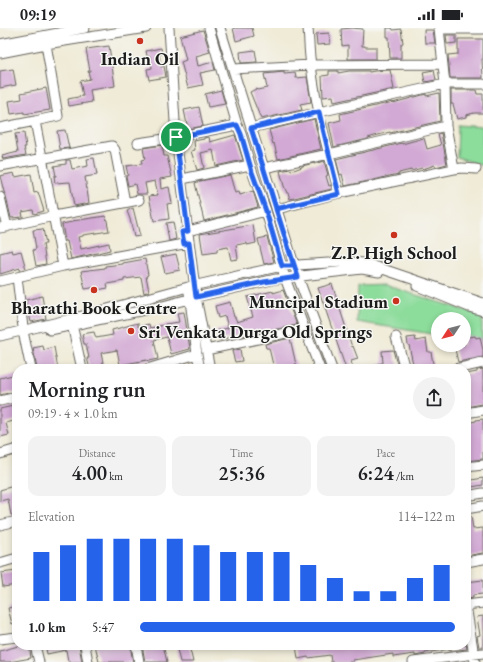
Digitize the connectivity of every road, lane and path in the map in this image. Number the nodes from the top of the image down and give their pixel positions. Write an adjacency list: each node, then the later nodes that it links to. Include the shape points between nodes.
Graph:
1 (84, 28): 10 (street)
2 (146, 28): 11 (street)
3 (163, 28): 24 (street)
4 (169, 28): 24 (street)
5 (209, 28): 20 (street)
6 (220, 28): 15 (street)
7 (308, 28): 14 (street)
8 (439, 28): 9 (street); 13 (street)
9 (483, 29)
10 (0, 44)
11 (46, 44): 12 (street); 19 (street, via 58,116)
12 (0, 53)
13 (443, 64): 14 (street); 16 (street)
14 (311, 65): 15 (street); 18 (street)
15 (233, 69): 23 (street)
16 (445, 84): 17 (street); 18 (street); 21 (street)
17 (483, 84)
18 (319, 112): 23 (street); 26 (street)
19 (36, 121): 22 (street); 27 (street)
20 (237, 125): 24 (street); 28 (street)
21 (446, 126): 26 (street); 31 (street)
22 (0, 128)
23 (251, 128): 30 (street)
24 (174, 138): 25 (street); 33 (street); 42 (street)
25 (138, 143)
26 (329, 154): 30 (street); 34 (street)
27 (43, 158): 29 (street); 37 (street, via 112,146 115,150); 40 (street)
28 (250, 165): 33 (street); 39 (street)
29 (0, 166)
30 (264, 168): 38 (street)
31 (454, 169): 32 (street); 34 (street)
32 (476, 169)
33 (182, 179): 42 (street)
34 (339, 194): 38 (street)
35 (0, 196): 41 (street)
36 (139, 200): 37 (street)
37 (125, 202): 40 (street)
38 (276, 209): 46 (street)
39 (266, 211): 42 (street); 45 (street)
40 (54, 216): 41 (street); 44 (street)
41 (4, 227)
42 (185, 232): 43 (street)
43 (186, 243): 44 (street); 51 (street)
44 (63, 266): 47 (street)
45 (282, 266): 46 (street); 49 (street); 51 (street)
46 (294, 266): 48 (street); 53 (street, via 365,262)
47 (17, 277): 50 (street); 57 (street)
48 (298, 277): 49 (street); 54 (street, via 368,270); 68 (street)
49 (285, 278): 52 (street); 56 (street)
50 (0, 281)
51 (191, 287): 52 (street); 55 (street)
52 (192, 298): 55 (street, via 163,306); 61 (street)
53 (483, 303)
54 (483, 311)
55 (72, 322): 57 (street); 63 (street)
56 (305, 329): 61 (street); 67 (street)
57 (24, 333): 58 (street); 60 (street); 62 (street)
58 (0, 336)
59 (396, 337): 69 (street)
60 (0, 342)
61 (202, 352): 64 (street); 65 (street); 66 (street)
62 (30, 364)
63 (81, 364)
64 (164, 364)
65 (201, 364)
66 (208, 364)
67 (318, 364)
68 (330, 364)
69 (404, 364)
70 (483, 364): 71 (street)
71 (471, 366)
72 (12, 398): 73 (street)
73 (0, 402)
74 (483, 410): 75 (street)
75 (471, 412)
76 (12, 450): 77 (street)
77 (0, 454)
78 (483, 465): 79 (street)
79 (471, 466)
80 (483, 493): 81 (street)
81 (471, 495)
82 (483, 506): 83 (street)
83 (471, 508)
84 (12, 522): 85 (street)
85 (0, 525)
86 (12, 559): 89 (street)
87 (483, 559): 88 (street)
88 (471, 561)
89 (0, 563)
90 (483, 602): 91 (street)
91 (471, 604)
92 (471, 628): 98 (street)
93 (0, 637): 94 (street)
94 (12, 637)
95 (36, 650): 99 (street)
96 (86, 650): 100 (street)
97 (137, 650): 101 (street)
98 (477, 656): 102 (street)
99 (39, 662)
100 (88, 662)
101 (139, 662)
102 (413, 662)

